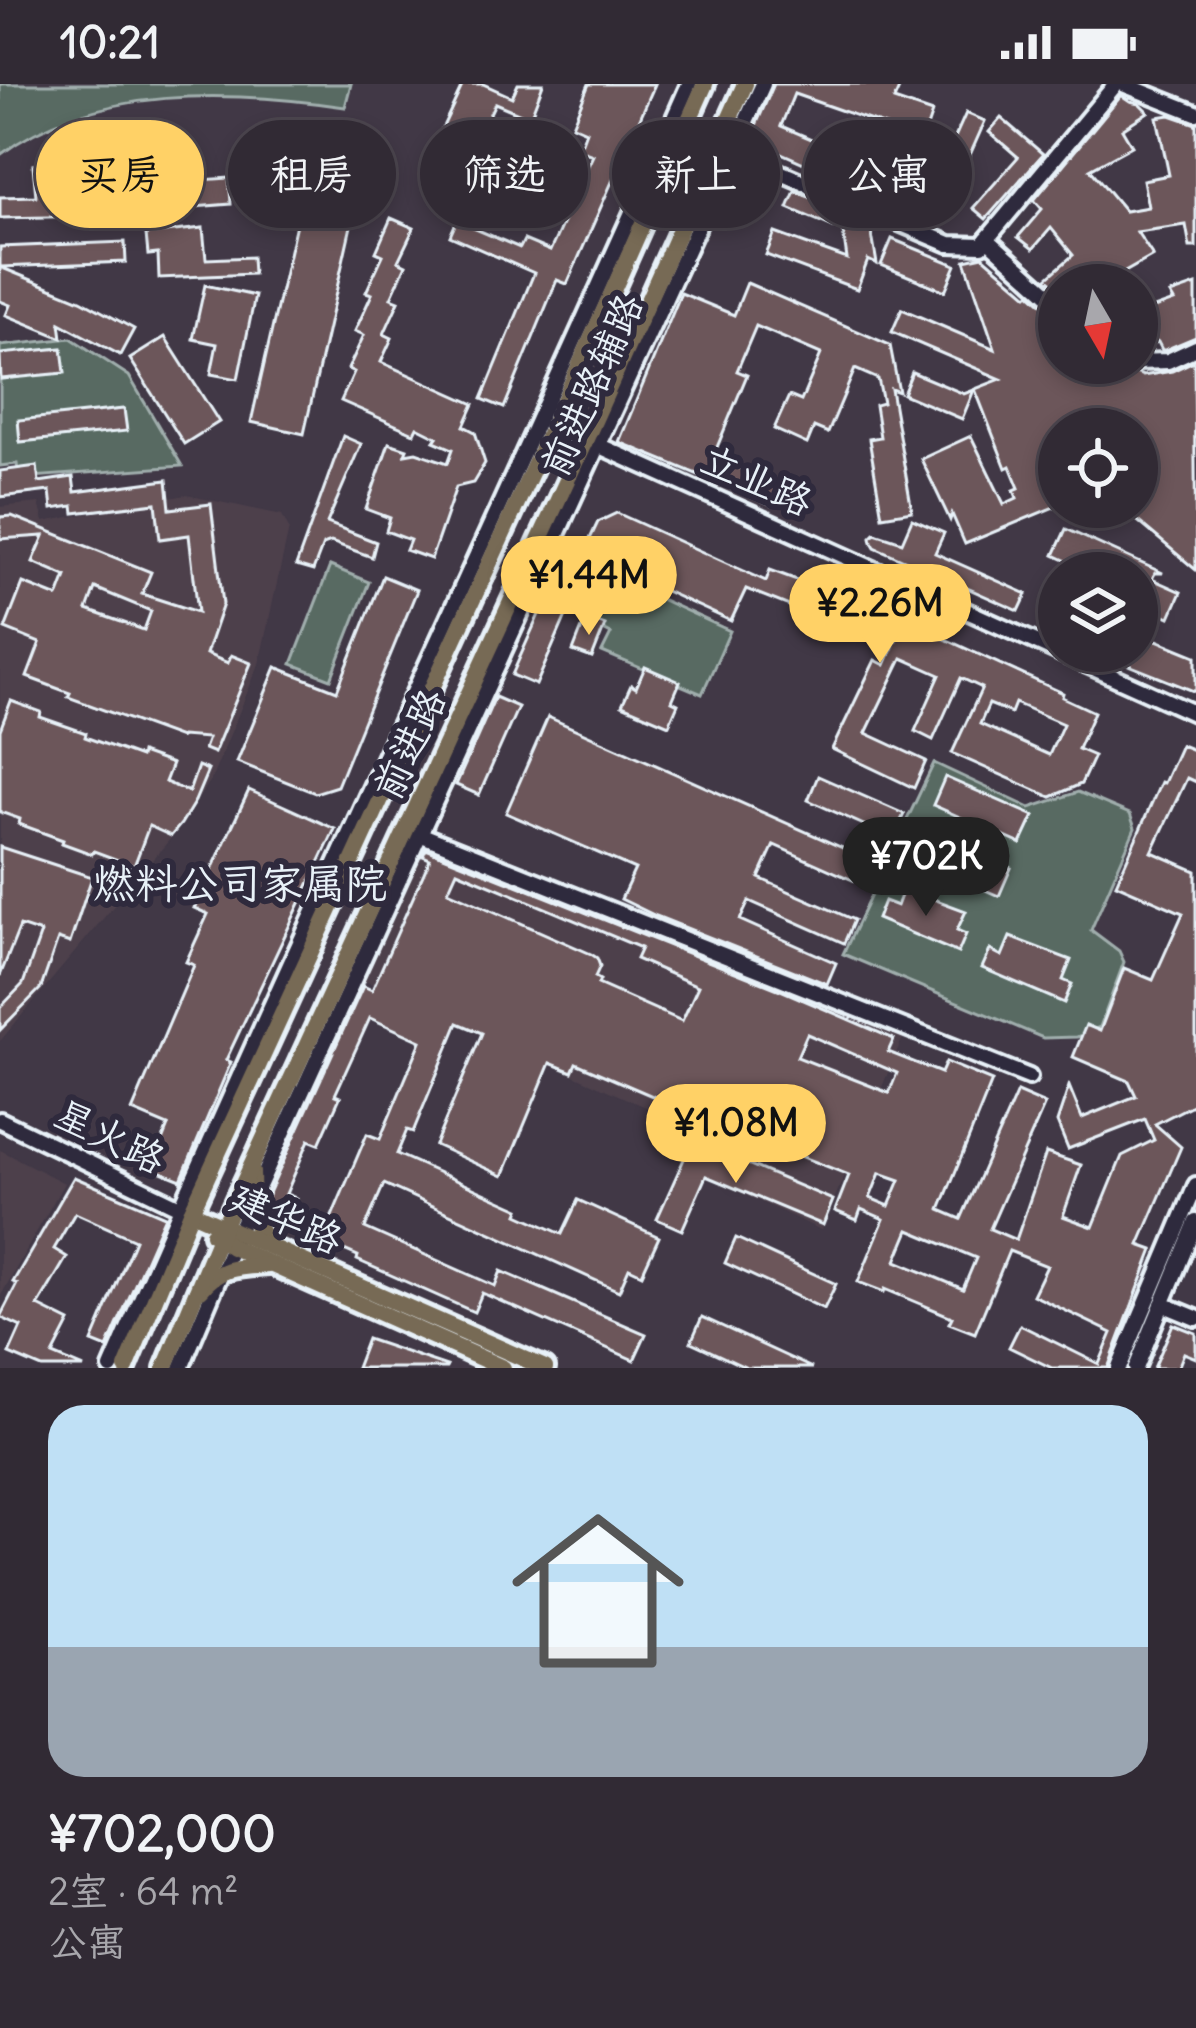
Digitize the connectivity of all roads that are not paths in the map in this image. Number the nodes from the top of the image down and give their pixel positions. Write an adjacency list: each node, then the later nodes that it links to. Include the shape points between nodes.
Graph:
1 (689, 84): 23 (street, 前进路辅路)
2 (705, 84): 14 (main road, 前进路)
3 (745, 84): 15 (main road, 前进路)
4 (763, 84): 7 (street, 前进路辅路)
5 (1120, 84): 6 (street); 10 (street)
6 (1196, 113)
7 (747, 120)
8 (780, 172): 10 (street, via 949,244)
9 (696, 228): 15 (street, 前进路辅路)
10 (987, 239): 11 (street)
11 (1038, 285)
12 (1196, 348): 13 (street)
13 (1158, 361)
14 (553, 425): 15 (street, 立业路); 23 (main road, 前进路)
15 (593, 442): 16 (street, 立业路); 17 (main road, 前进路)
16 (1196, 714)
17 (414, 831): 18 (street); 20 (main road, 前进路); 22 (street)
18 (1029, 1077)
19 (0, 1120): 23 (street, 星火路)
20 (253, 1162): 22 (main road); 25 (main road, 前进路)
21 (1196, 1184): 37 (street)
22 (252, 1202): 25 (street); 26 (main road)
23 (186, 1210): 25 (main road, 建华路); 31 (street, 前进路辅路); 32 (main road, 前进路)
24 (1196, 1222): 29 (street)
25 (228, 1236): 26 (main road, 建华路); 27 (street); 28 (main road, 前进路)
26 (273, 1256): 27 (main road); 35 (main road, 建华路); 36 (main road, 建华路)
27 (223, 1269): 28 (main road); 34 (street)
28 (193, 1300): 33 (main road, 前进路)
29 (1162, 1304): 30 (street); 38 (street)
30 (1196, 1318)
31 (110, 1368)
32 (126, 1368)
33 (165, 1368)
34 (182, 1368)
35 (502, 1368)
36 (545, 1368)
37 (1119, 1368)
38 (1136, 1368)

